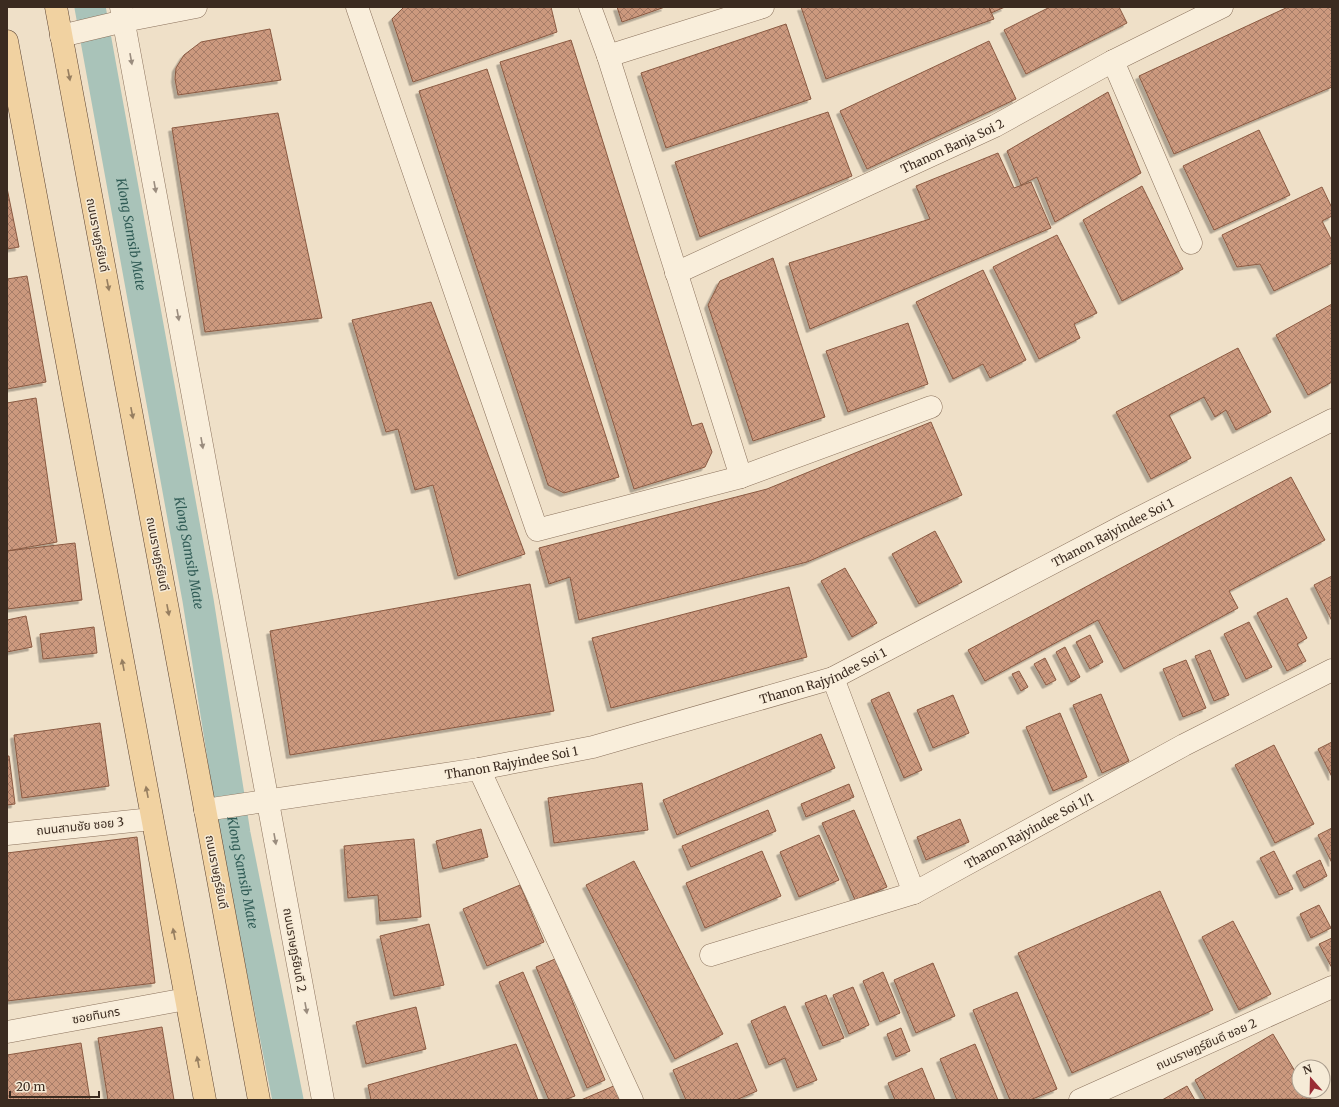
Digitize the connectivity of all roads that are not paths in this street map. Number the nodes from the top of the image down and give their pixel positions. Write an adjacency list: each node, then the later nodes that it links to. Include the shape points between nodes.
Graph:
1 (56, 7): 8 (main road, ถนนราษฎร์ยินดี)
2 (196, 7): 7 (street)
3 (356, 7): 16 (street, via 538,530)
4 (590, 7): 10 (street)
5 (762, 7): 10 (street)
6 (1222, 7): 11 (street, Thanon Banja Soi 2)
7 (122, 14): 8 (street); 20 (street, ถนนราษฎร์ยินดี 2, one-way to 20)
8 (61, 36): 21 (main road, ถนนราษฎร์ยินดี, one-way to 21)
9 (7, 41): 22 (main road, one-way to 9)
10 (608, 56): 13 (street)
11 (1113, 61): 12 (street); 13 (street, Thanon Banja Soi 2, via 995,126)
12 (1191, 243)
13 (676, 273): 16 (street)
14 (931, 407): 16 (street)
15 (1332, 420): 18 (street, Thanon Rajyindee Soi 1, via 1118,528)
16 (741, 477)
17 (1332, 670): 24 (street, Thanon Rajyindee Soi 1/1, via 1184,745)
18 (834, 678): 19 (street, Thanon Rajyindee Soi 1, via 593,747); 24 (street)
19 (479, 769): 20 (street, Thanon Rajyindee Soi 1); 32 (street)
20 (268, 800): 21 (street, Thanon Rajyindee Soi 1); 31 (street, ถนนราษฎร์ยินดี 2, one-way to 31)
21 (205, 810): 30 (main road, ถนนราษฎร์ยินดี)
22 (152, 819): 23 (street, ถนนสามชัย ซอย 3); 27 (main road, one-way to 22)
23 (7, 834)
24 (914, 892): 25 (street, Thanon Rajyindee Soi 1/1)
25 (711, 955)
26 (1332, 988): 33 (street, ถนนราษฏร์ยินดี ซอย 2)
27 (186, 999): 28 (street, ซอยทินกร); 29 (main road, one-way to 27)
28 (7, 1032)
29 (205, 1100)
30 (259, 1100)
31 (323, 1100)
32 (632, 1100)
33 (1080, 1100)

